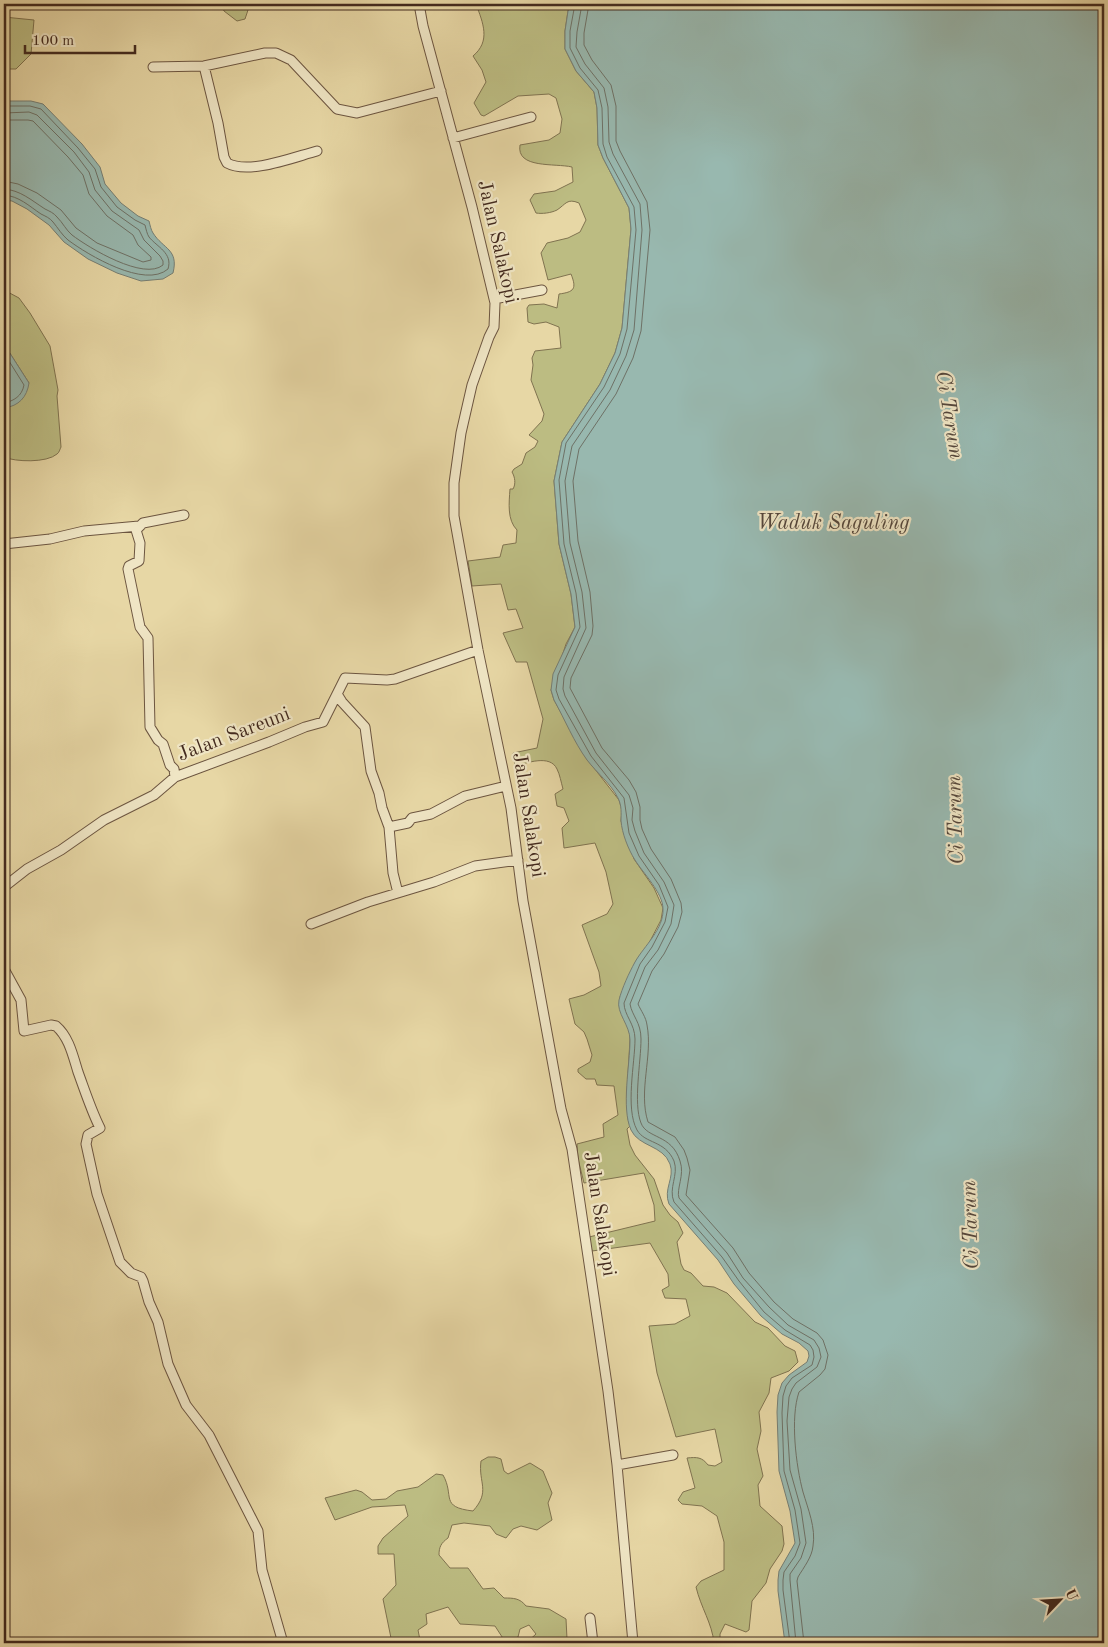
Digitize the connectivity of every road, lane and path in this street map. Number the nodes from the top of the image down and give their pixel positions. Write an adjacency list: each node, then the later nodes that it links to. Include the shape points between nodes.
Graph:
1 (419, 4): 4 (street, Jalan Salakopi)
2 (204, 66): 3 (street); 4 (street, via 276,53 291,60 326,99 346,112 357,113); 7 (street, via 227,163 237,167 255,166)
3 (153, 67)
4 (441, 91): 6 (street, Jalan Salakopi)
5 (531, 117): 6 (street)
6 (454, 138): 9 (street, Jalan Salakopi)
7 (317, 151)
8 (542, 290): 9 (street)
9 (494, 298): 13 (street, Jalan Salakopi, via 494,327 472,385 454,483 455,526)
10 (184, 515): 11 (street)
11 (139, 526): 12 (street); 15 (street, via 136,530 140,542 139,561 128,569 140,627 148,638 150,727 163,744)
12 (4, 544)
13 (478, 650): 14 (street, Jalan Sareuni, via 395,679 345,678); 16 (street, Jalan Salakopi)
14 (338, 694): 15 (street, Jalan Sareuni, via 322,722); 17 (street, via 365,727 371,771)
15 (175, 776): 19 (street, Jalan Sareuni, via 154,795 104,820)
16 (506, 786): 17 (street, via 465,796 431,814); 18 (street, Jalan Salakopi)
17 (388, 827): 20 (street)
18 (518, 860): 20 (street, via 475,866); 24 (street, Jalan Salakopi, via 561,1110 573,1159)
19 (4, 886)
20 (398, 893): 21 (street)
21 (311, 924)
22 (4, 969): 26 (street, via 21,1000 24,1031 56,1026 71,1048 100,1128 88,1135 86,1144 97,1194 120,1262 131,1273 141,1277 158,1322 168,1364 186,1405 210,1435 258,1532 262,1570)
23 (673, 1455): 24 (street)
24 (617, 1465): 28 (street, Jalan Salakopi)
25 (590, 1618): 27 (street)
26 (283, 1643)
27 (593, 1643)
28 (633, 1643)

